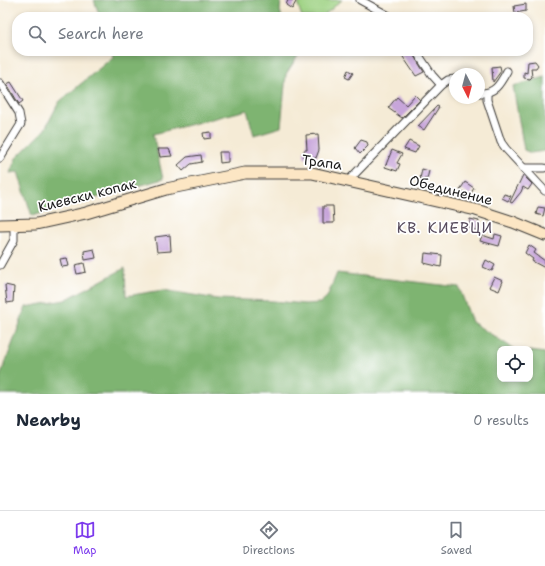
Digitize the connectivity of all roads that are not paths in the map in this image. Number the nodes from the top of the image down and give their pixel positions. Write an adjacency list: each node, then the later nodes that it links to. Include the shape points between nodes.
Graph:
1 (360, 0): 2 (street)
2 (383, 12)
3 (419, 56): 7 (street)
4 (507, 71): 8 (street, via 494,91)
5 (449, 80): 7 (street)
6 (0, 83): 10 (street, via 19,113 21,124)
7 (441, 85): 13 (street, Трапа)
8 (485, 93)
9 (485, 96): 11 (street, via 501,142)
10 (0, 158)
11 (523, 168): 12 (street); 15 (street)
12 (544, 168)
13 (348, 181): 14 (street, Трапа, via 312,173 245,173); 18 (street, Обединение, via 476,210)
14 (166, 189): 17 (street, Киевски копак, via 86,213 36,224)
15 (544, 190)
16 (0, 225): 17 (street, Киевски копак)
17 (14, 225): 19 (street, via 14,240)
18 (545, 235)
19 (0, 265)

